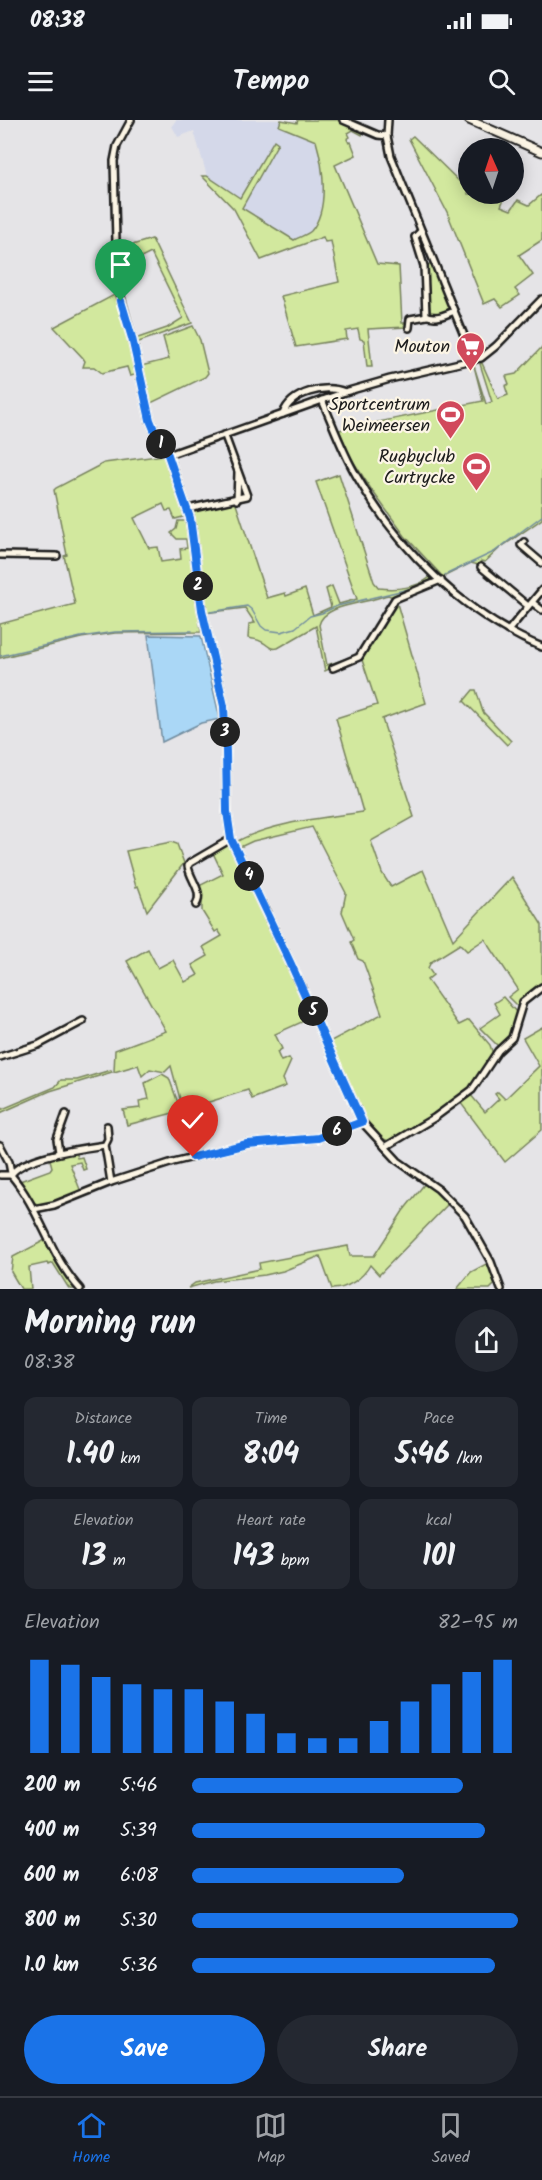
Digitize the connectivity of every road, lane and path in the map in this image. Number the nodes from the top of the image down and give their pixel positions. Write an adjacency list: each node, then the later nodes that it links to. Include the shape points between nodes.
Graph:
1 (131, 120): 19 (street, via 114,161 117,282 150,420)
2 (343, 120): 5 (street)
3 (388, 120): 5 (street)
4 (469, 120): 6 (street)
5 (387, 136): 7 (street)
6 (542, 152)
7 (421, 231): 8 (street); 9 (street, via 415,237)
8 (430, 255): 9 (street); 11 (street)
9 (422, 258): 12 (street)
10 (542, 299): 14 (street, via 486,355)
11 (454, 311): 12 (street); 14 (street)
12 (427, 316): 13 (street, via 410,319)
13 (409, 328)
14 (474, 360): 15 (street)
15 (345, 392): 16 (street); 17 (street, via 320,390 301,395 290,402)
16 (322, 400): 17 (street); 28 (street, via 357,477 392,527)
17 (283, 414): 18 (street)
18 (225, 436): 19 (street); 20 (street)
19 (168, 455): 22 (street)
20 (238, 472): 21 (street); 21 (street, via 247,496)
21 (237, 500): 22 (street)
22 (188, 509): 35 (street, via 202,610 224,706)
23 (524, 542): 26 (street, via 521,545)
24 (0, 555): 25 (street)
25 (57, 556)
26 (542, 563)
27 (481, 567): 30 (street)
28 (441, 580): 32 (street); 34 (street, via 395,598 359,657)
29 (542, 591): 30 (street)
30 (530, 604): 31 (street); 32 (street)
31 (542, 610)
32 (508, 631): 33 (street)
33 (542, 648)
34 (333, 668)
35 (231, 839): 36 (street, via 190,862 200,900); 41 (street)
36 (196, 905)
37 (542, 987): 45 (street, via 523,1002 512,1038 472,1090)
38 (83, 1021): 39 (street, via 38,1045)
39 (0, 1058)
40 (66, 1114): 46 (street, via 57,1139)
41 (362, 1122): 45 (street); 49 (street, via 318,1138 221,1149)
42 (107, 1126): 44 (street)
43 (0, 1145): 48 (street)
44 (105, 1145): 46 (street); 49 (street)
45 (385, 1147): 52 (street, via 450,1198 465,1216)
46 (59, 1152): 48 (street, via 14,1170)
47 (0, 1175): 48 (street)
48 (11, 1175): 50 (street)
49 (111, 1182): 50 (street)
50 (34, 1209): 51 (street)
51 (80, 1289)
52 (501, 1289)

